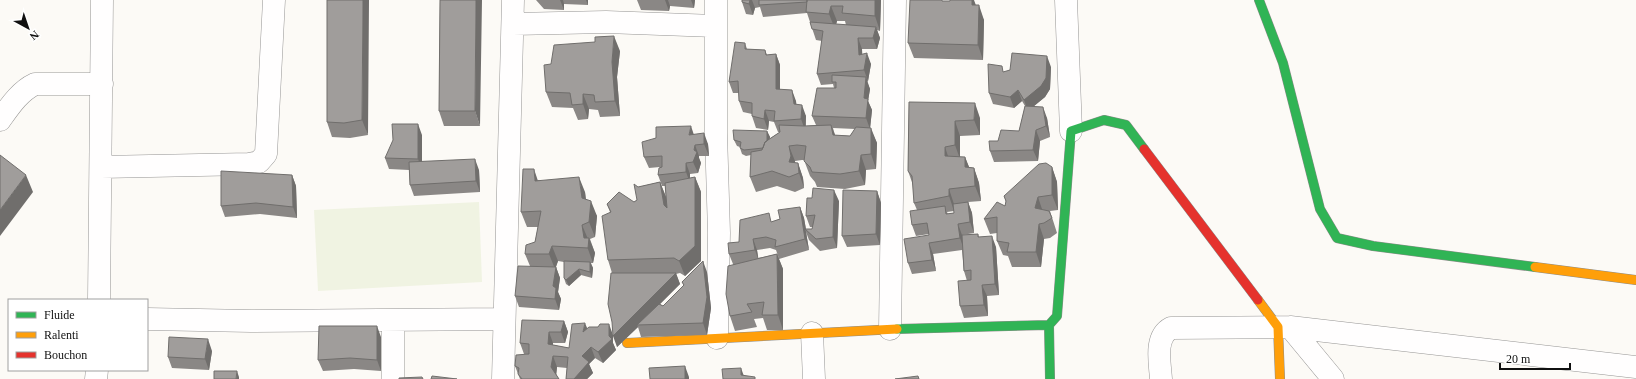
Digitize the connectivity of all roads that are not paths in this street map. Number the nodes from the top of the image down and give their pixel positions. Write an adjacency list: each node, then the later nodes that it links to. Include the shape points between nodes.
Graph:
1 (102, 0): 10 (street)
2 (274, 0): 13 (street, via 266,154 259,162)
3 (513, 0): 8 (street)
4 (716, 0): 9 (street)
5 (895, 0): 21 (street)
6 (1066, 0): 12 (street)
7 (1259, 0): 14 (street, via 1283,63 1320,209 1337,238 1373,246)
8 (513, 24): 9 (street, via 606,22); 17 (street)
9 (715, 26): 23 (street, via 719,233)
10 (102, 84): 11 (street, via 35,84 26,88); 13 (street)
11 (0, 120)
12 (1071, 131): 19 (street, via 1057,316); 20 (street, via 1104,120 1126,125)
13 (100, 167): 15 (street)
14 (1636, 280)
15 (98, 299)
16 (148, 319): 18 (street)
17 (504, 319): 18 (street); 27 (street)
18 (393, 320): 26 (street)
19 (1050, 325): 21 (street); 29 (street)
20 (1284, 327): 25 (street); 30 (street, via 1171,328 1165,331 1161,338); 31 (street); 32 (street)
21 (890, 329): 22 (street)
22 (812, 333): 23 (street); 28 (street)
23 (717, 338): 24 (street)
24 (628, 343)
25 (1636, 367)
26 (393, 379)
27 (503, 379)
28 (814, 379)
29 (1050, 379)
30 (1161, 379)
31 (1280, 379)
32 (1333, 379)

